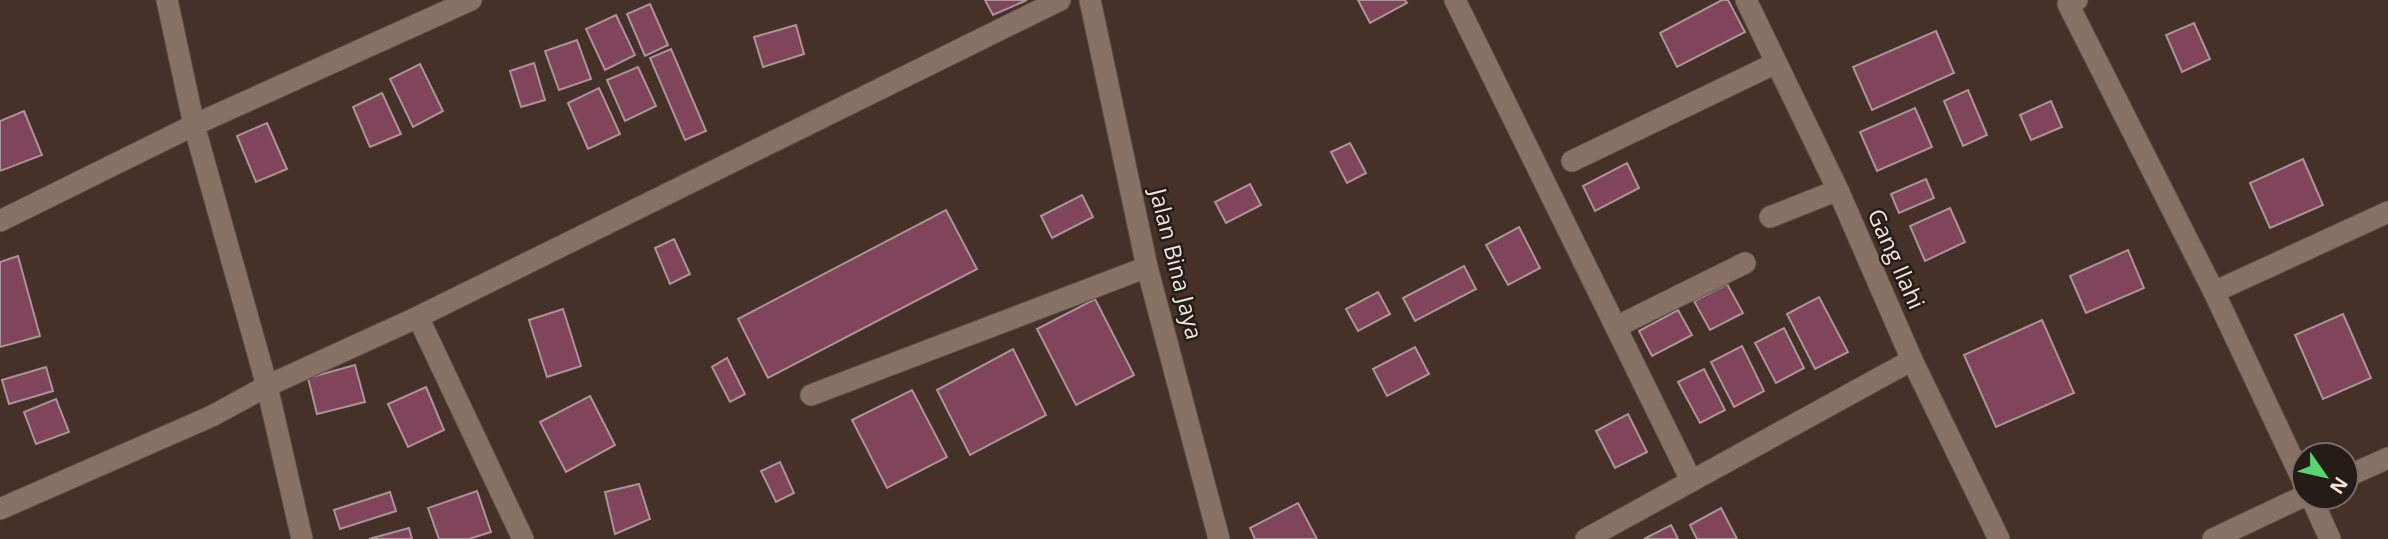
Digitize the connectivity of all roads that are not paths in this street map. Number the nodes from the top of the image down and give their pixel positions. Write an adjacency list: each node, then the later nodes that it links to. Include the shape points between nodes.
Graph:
1 (167, 0): 9 (street)
2 (471, 0): 9 (street)
3 (1060, 0): 18 (street)
4 (1090, 0): 16 (street, Jalan Bina Jaya)
5 (1455, 0): 19 (street)
6 (1746, 0): 8 (street, Gang Ilahi)
7 (2071, 1): 17 (street)
8 (1776, 63): 10 (street); 11 (street, Gang Ilahi)
9 (194, 125): 14 (street); 21 (street)
10 (1572, 161)
11 (1838, 190): 13 (street); 20 (street, Gang Ilahi)
12 (2388, 212): 17 (street)
13 (1770, 217)
14 (0, 221)
15 (1745, 263): 19 (street)
16 (1147, 267): 22 (street); 32 (street, Jalan Bina Jaya)
17 (2214, 292): 23 (street)
18 (418, 317): 21 (street); 31 (street)
19 (1616, 327): 26 (street)
20 (1912, 360): 26 (street); 34 (street, Gang Ilahi)
21 (267, 386): 28 (street, via 212,416); 30 (street)
22 (811, 396)
23 (2290, 453)
24 (2388, 458): 25 (street)
25 (2360, 471)
26 (1690, 480): 33 (street)
27 (2290, 503): 35 (street)
28 (0, 509)
29 (2317, 511): 36 (street)
30 (302, 539)
31 (523, 539)
32 (1219, 539)
33 (1586, 539)
34 (1999, 539)
35 (2213, 539)
36 (2330, 539)

